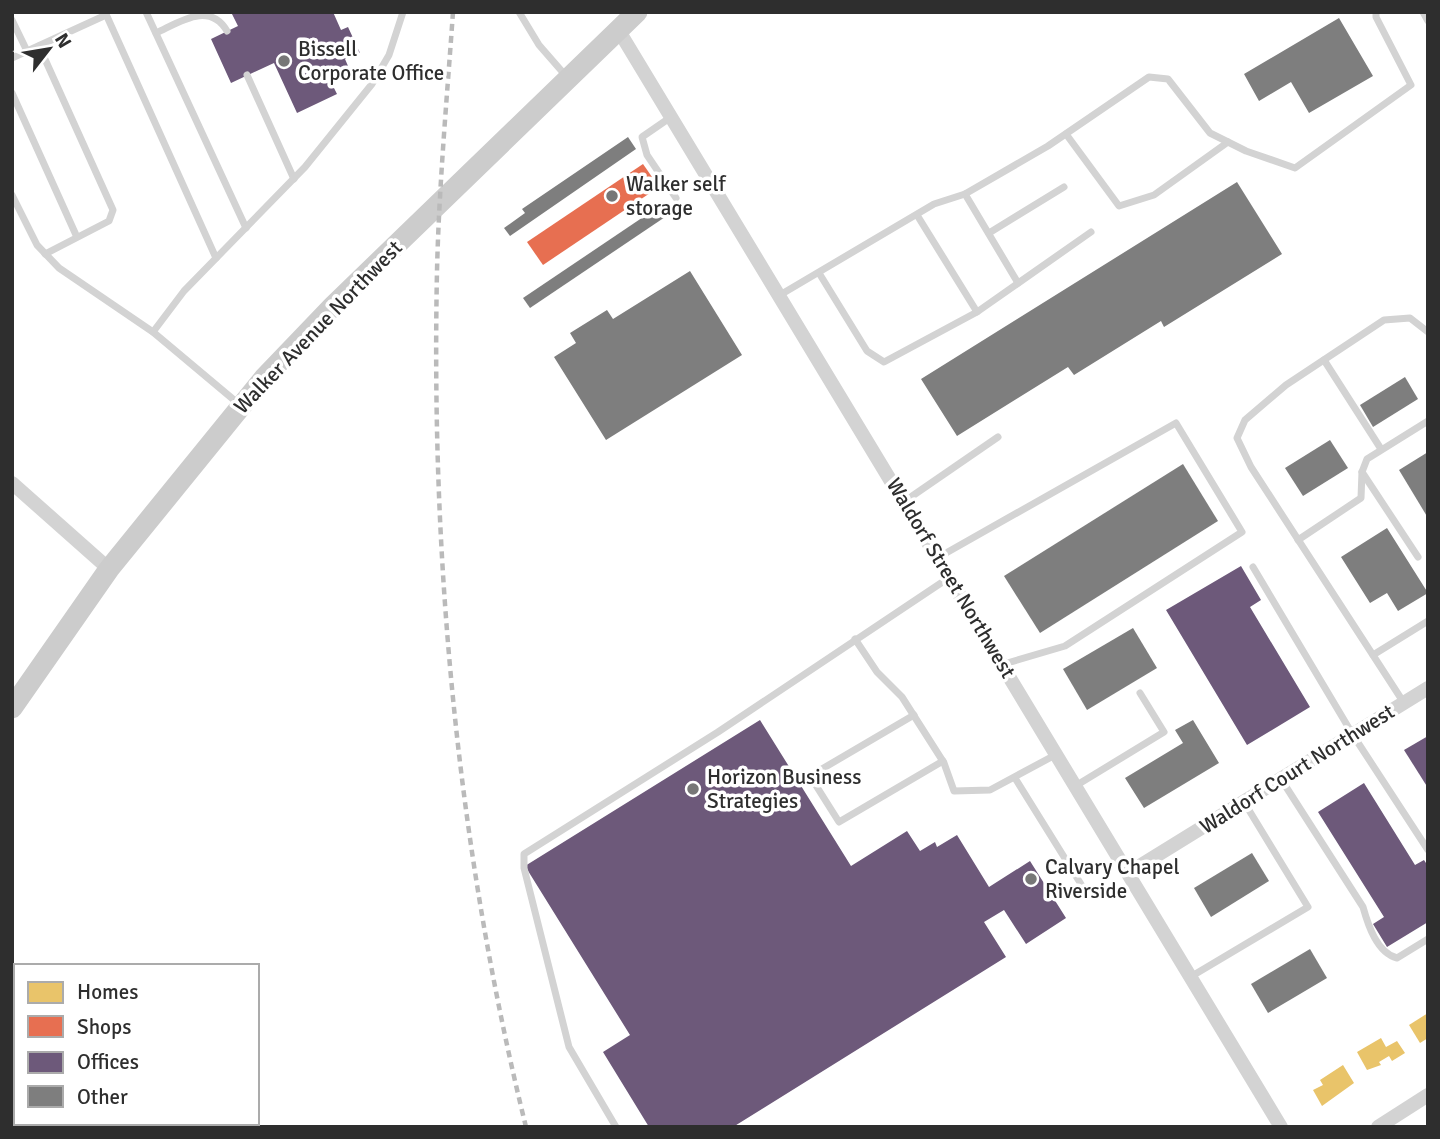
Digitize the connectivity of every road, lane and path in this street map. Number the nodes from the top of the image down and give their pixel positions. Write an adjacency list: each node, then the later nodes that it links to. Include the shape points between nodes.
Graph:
1 (146, 12): 12 (lane)
2 (402, 12): 22 (lane, via 389,55 372,84)
3 (519, 12): 17 (lane, via 539,45)
4 (637, 12): 11 (main road, Walker Avenue Northwest)
5 (1376, 12): 21 (lane, via 1411,85 1295,167)
6 (1423, 12): 9 (lane)
7 (105, 14): 13 (lane); 33 (lane)
8 (12, 20): 14 (lane)
9 (1428, 21)
10 (227, 31): 12 (lane, via 219,20 204,14)
11 (619, 31): 17 (main road, Walker Avenue Northwest); 19 (street, Waldorf Street Northwest)
12 (156, 33): 28 (lane)
13 (39, 46): 14 (lane); 31 (lane, via 113,210 109,220)
14 (27, 51): 15 (lane)
15 (12, 58)
16 (247, 75): 22 (lane)
17 (569, 79): 41 (main road, Walker Avenue Northwest, via 333,306)
18 (12, 93): 31 (lane)
19 (671, 116): 26 (lane, via 642,137 647,155); 36 (street, Waldorf Street Northwest)
20 (1066, 134): 21 (lane, via 1149,77 1168,79 1210,133); 21 (lane, via 1119,206 1154,195); 24 (lane)
21 (1228, 142)
22 (294, 179): 28 (lane)
23 (1065, 187): 30 (lane)
24 (965, 194): 27 (lane); 30 (lane)
25 (12, 195): 32 (lane)
26 (676, 198)
27 (917, 215): 34 (lane); 37 (lane)
28 (246, 228): 33 (lane)
29 (1091, 232): 35 (lane)
30 (989, 233): 35 (lane)
31 (76, 235): 32 (lane)
32 (45, 254): 38 (lane)
33 (216, 258): 38 (lane, via 184,290)
34 (819, 273): 36 (lane); 37 (lane, via 867,351 884,362)
35 (1018, 283): 37 (lane)
36 (780, 295): 47 (street, Waldorf Street Northwest)
37 (976, 312)
38 (153, 332): 41 (lane)
39 (1428, 332): 40 (lane, via 1409,318 1384,320)
40 (1324, 360): 44 (lane); 48 (lane, via 1245,420 1237,438)
41 (240, 405): 52 (main road, Walker Avenue Northwest)
42 (1428, 421): 44 (lane)
43 (998, 437): 47 (lane)
44 (1381, 449): 45 (lane, via 1367,459)
45 (1362, 472): 48 (lane, via 1361,498); 49 (lane)
46 (12, 483): 52 (street)
47 (905, 501): 50 (street, Waldorf Street Northwest)
48 (1298, 540): 56 (lane)
49 (1418, 556)
50 (939, 557): 53 (street, Waldorf Street Northwest); 57 (lane, via 1176,423 1242,532 1065,646)
51 (1253, 567): 63 (lane)
52 (109, 569): 61 (main road, Walker Avenue Northwest)
53 (950, 577): 55 (lane); 57 (street, Waldorf Street Northwest)
54 (1428, 621): 56 (lane)
55 (855, 639): 62 (lane); 76 (lane, via 718,732 524,853 569,1047)
56 (1373, 655): 60 (lane)
57 (1004, 664): 64 (street, Waldorf Street Northwest)
58 (1428, 688): 60 (street, Waldorf Court Northwest)
59 (1140, 693): 68 (lane, via 1164,732)
60 (1404, 703): 63 (street, Waldorf Court Northwest)
61 (12, 708)
62 (914, 715): 65 (lane); 65 (lane, via 810,776 839,822)
63 (1353, 734): 67 (street, Waldorf Court Northwest); 70 (lane)
64 (1058, 753): 66 (lane); 68 (street, Waldorf Street Northwest)
65 (943, 761): 66 (lane, via 954,791 990,790)
66 (1015, 778): 72 (lane)
67 (1281, 779): 69 (street, Waldorf Court Northwest); 73 (lane, via 1363,907 1384,952 1397,958)
68 (1077, 785): 71 (street, Waldorf Street Northwest)
69 (1244, 802): 71 (street, Waldorf Court Northwest); 74 (lane, via 1308,907)
70 (1428, 850)
71 (1130, 872): 74 (street, Waldorf Street Northwest)
72 (1084, 889)
73 (1428, 939)
74 (1192, 976): 77 (street, Waldorf Street Northwest)
75 (1428, 1095): 78 (street)
76 (616, 1127)
77 (1281, 1127)
78 (1378, 1127)

